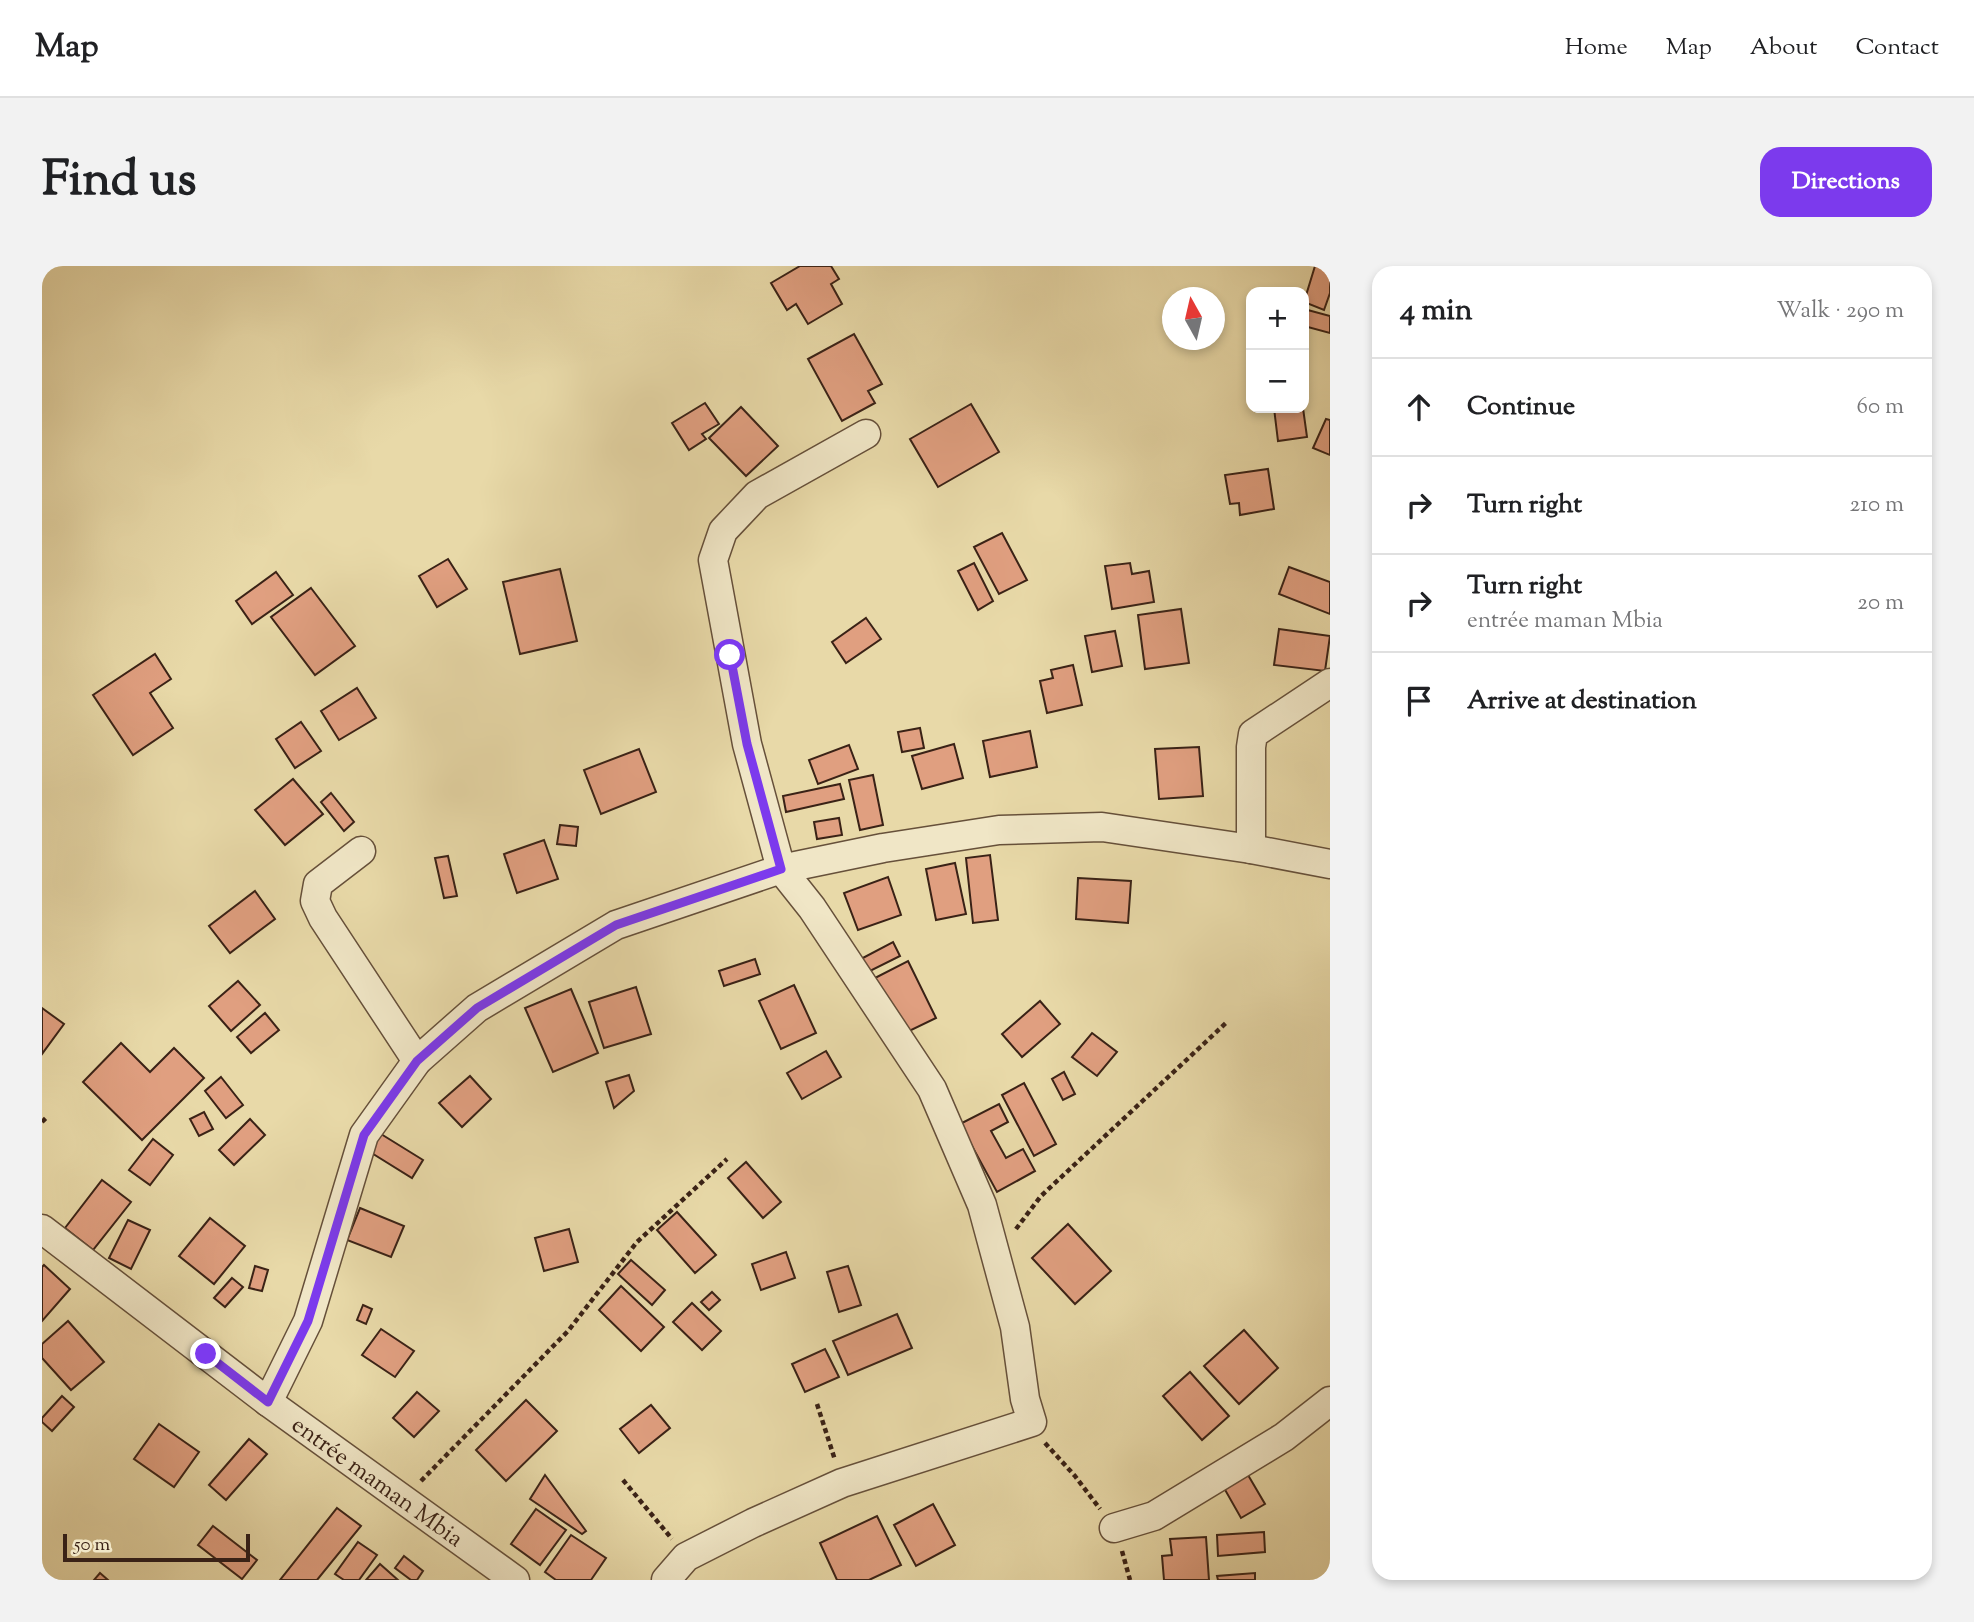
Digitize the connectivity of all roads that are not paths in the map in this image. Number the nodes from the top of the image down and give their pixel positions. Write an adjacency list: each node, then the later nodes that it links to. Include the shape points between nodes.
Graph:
1 (866, 434): 6 (street, via 757,495 723,531 713,560 747,744)
2 (1330, 683): 3 (street, via 1253,734)
3 (1251, 849): 5 (street); 6 (street, via 1102,827 999,830)
4 (361, 851): 7 (street, via 318,884 315,901)
5 (1330, 864)
6 (781, 869): 7 (street, via 616,925 477,1008); 13 (street, via 932,1089 982,1205 1015,1327 1031,1422 842,1483 686,1557)
7 (417, 1061): 10 (street, via 364,1135 308,1321)
8 (42, 1229): 10 (street, entrée maman Mbia)
9 (1330, 1401): 11 (street, via 1283,1437 1154,1516)
10 (268, 1402): 12 (street, entrée maman Mbia)
11 (1114, 1528)
12 (514, 1580)
13 (666, 1580)

